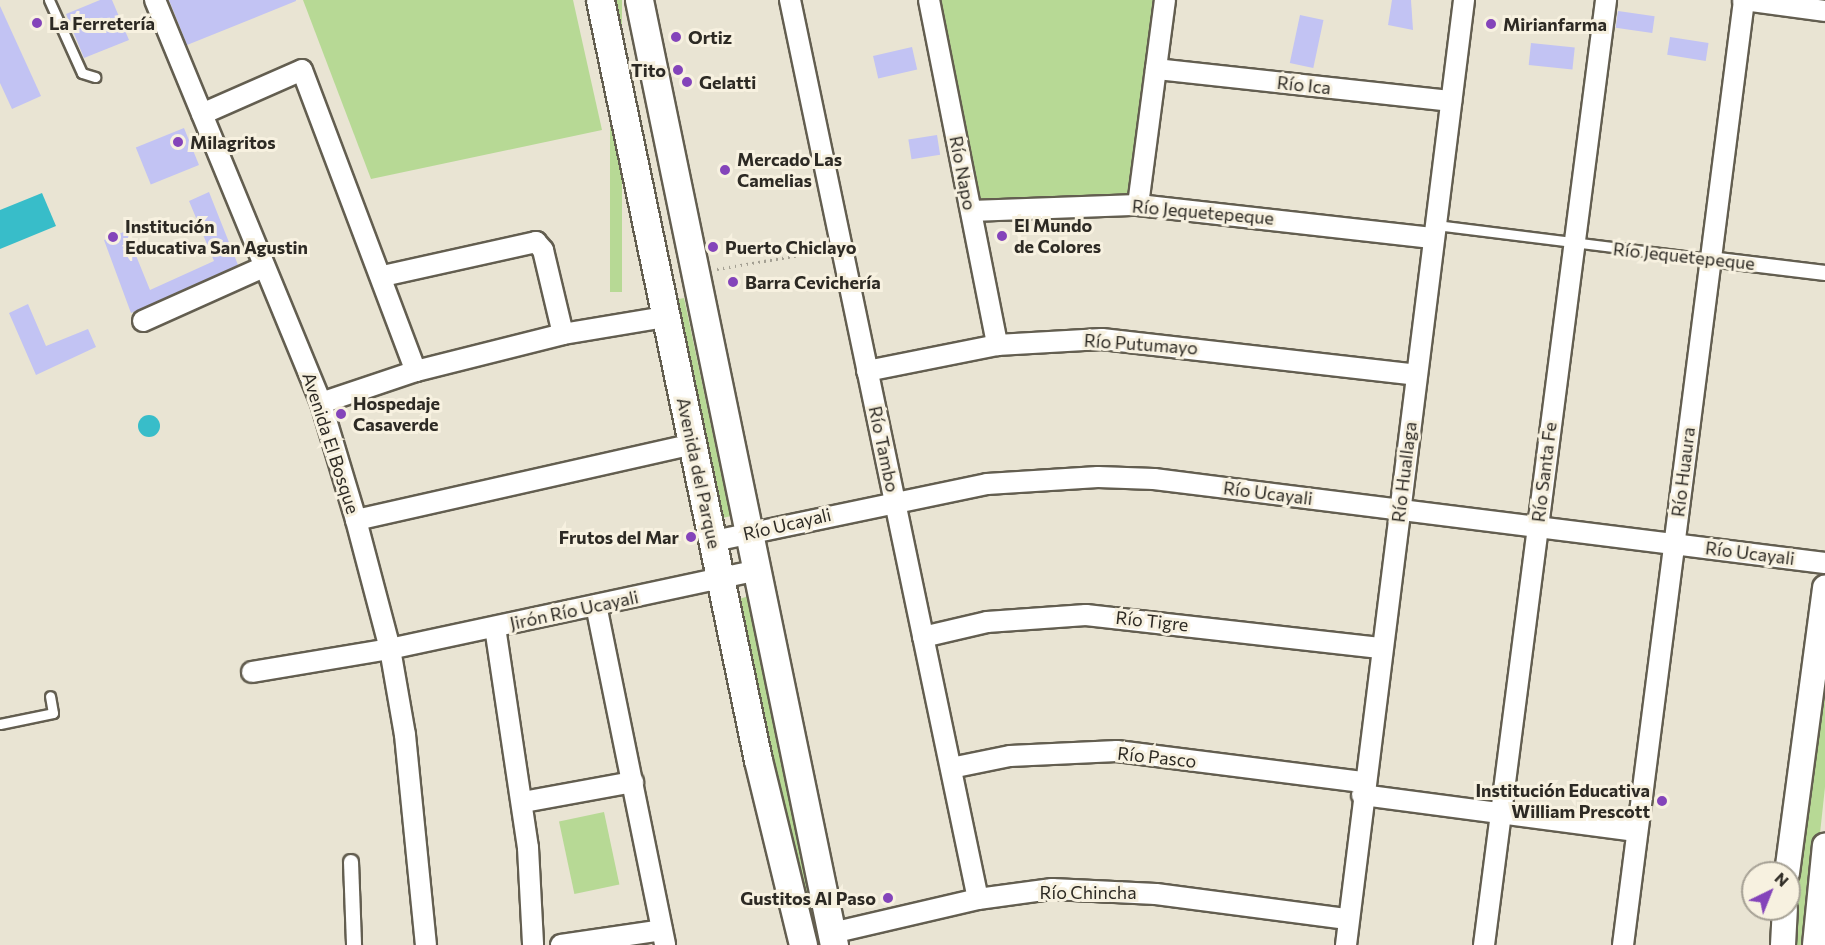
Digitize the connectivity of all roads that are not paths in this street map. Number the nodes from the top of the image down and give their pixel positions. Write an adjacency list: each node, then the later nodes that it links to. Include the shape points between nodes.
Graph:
1 (49, 0): 13 (lane, via 82,73)
2 (155, 0): 15 (street, Avenida El Bosque)
3 (600, 0): 24 (main road, Avenida del Parque)
4 (639, 0): 37 (main road, Avenida del Parque)
5 (789, 0): 29 (street, Río Tambo)
6 (929, 0): 17 (street, Río Napo)
7 (1165, 0): 12 (street)
8 (1464, 0): 14 (street, Río Huallaga)
9 (1606, 0): 19 (street, Río Santa Fe)
10 (1743, 0): 11 (street); 20 (street, Río Huaura)
11 (1825, 11)
12 (1156, 69): 14 (street, Río Ica); 16 (street)
13 (95, 76)
14 (1451, 100): 18 (street, Río Huallaga)
15 (202, 114): 21 (street, Avenida El Bosque); 23 (street, via 302,70)
16 (1137, 205): 17 (street, Río Jequetepeque); 18 (street, Río Jequetepeque)
17 (970, 211): 27 (street, Río Napo)
18 (1435, 231): 19 (lane, Río Jequetepeque); 30 (street, Río Huallaga)
19 (1574, 244): 20 (lane, Río Jequetepeque); 36 (street, Río Santa Fe)
20 (1710, 259): 22 (street, Río Jequetepeque); 39 (street, Río Huaura)
21 (264, 267): 25 (street); 31 (street, Avenida El Bosque)
22 (1825, 273)
23 (383, 276): 26 (street, via 536,242 543,250); 28 (street)
24 (665, 317): 26 (street); 32 (main road, Avenida del Parque)
25 (143, 321)
26 (563, 334): 28 (street)
27 (997, 345): 29 (street, Río Putumayo); 30 (street, Río Putumayo, via 1133,341)
28 (416, 371): 31 (street)
29 (867, 371): 33 (street, Río Tambo)
30 (1416, 375): 34 (street, Río Huallaga)
31 (321, 403): 35 (street, Avenida El Bosque)
32 (693, 444): 35 (street); 38 (main road, Avenida del Parque)
33 (894, 500): 34 (street, Río Ucayali, via 987,484 1098,477); 37 (street, Río Ucayali); 46 (street, Río Tambo)
34 (1400, 509): 36 (street, Río Ucayali); 47 (street, Río Huallaga)
35 (356, 520): 48 (street, Avenida El Bosque)
36 (1537, 526): 39 (street, Río Ucayali); 56 (street, Río Santa Fe)
37 (749, 532): 38 (street, Río Ucayali); 41 (main road, Avenida del Parque)
38 (714, 541): 42 (main road, Avenida del Parque)
39 (1673, 544): 40 (street, Río Ucayali); 57 (street, Río Huaura)
40 (1825, 563)
41 (757, 570): 42 (street, Jirón Río Ucayali); 65 (main road, Avenida del Parque)
42 (722, 578): 44 (street, Jirón Río Ucayali); 70 (main road, Avenida del Parque)
43 (1825, 588): 59 (street)
44 (596, 605): 45 (street, Jirón Río Ucayali); 53 (street)
45 (495, 627): 48 (street, Jirón Río Ucayali); 55 (street)
46 (923, 637): 47 (street, Río Tigre, via 987,622 1086,615); 52 (street, Río Tambo)
47 (1382, 648): 54 (street, Río Huallaga)
48 (390, 649): 49 (street, Jirón Río Ucayali); 67 (street, Avenida El Bosque, via 417,823)
49 (252, 672)
50 (50, 696): 51 (lane, via 53,713)
51 (0, 724)
52 (951, 768): 54 (street, Río Pasco, via 1044,753 1117,751); 61 (street, Río Tambo)
53 (633, 782): 55 (street); 64 (street)
54 (1363, 789): 56 (street, Río Pasco); 62 (street, Río Huallaga)
55 (523, 802): 68 (street)
56 (1499, 813): 57 (street, Río Pasco); 72 (street, Río Santa Fe)
57 (1636, 831): 73 (street, Río Huaura)
58 (1825, 845): 75 (street)
59 (1789, 861)
60 (351, 862): 66 (street)
61 (978, 898): 62 (street, Río Chincha, via 1108,889); 65 (street, Río Chincha)
62 (1347, 919): 71 (street, Río Huallaga)
63 (1784, 921): 74 (street)
64 (663, 937): 69 (street)
65 (833, 939)
66 (354, 945)
67 (426, 945)
68 (533, 945)
69 (561, 945)
70 (803, 945)
71 (1346, 945)
72 (1484, 945)
73 (1623, 945)
74 (1783, 945)
75 (1815, 945)

